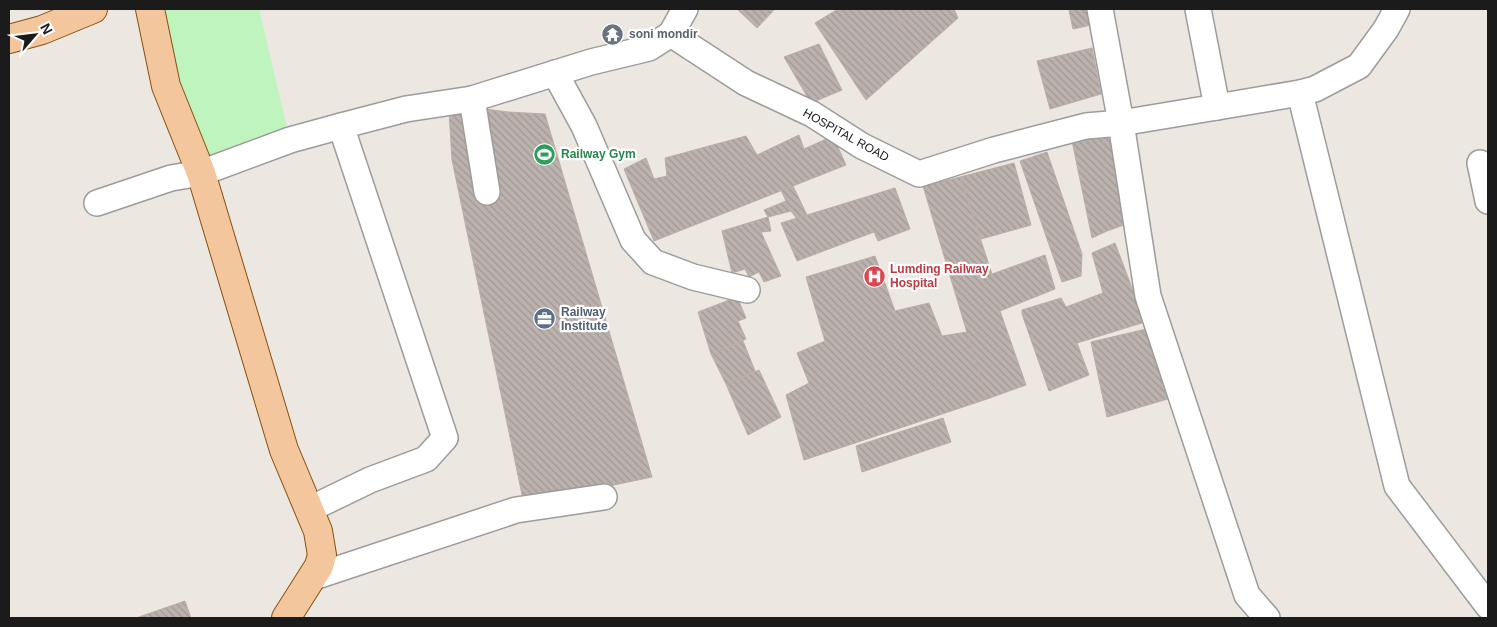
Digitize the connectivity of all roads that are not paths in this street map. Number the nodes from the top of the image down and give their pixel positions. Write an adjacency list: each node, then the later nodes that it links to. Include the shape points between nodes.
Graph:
1 (93, 9): 8 (main road, via 42,30)
2 (150, 9): 16 (main road, via 166,86)
3 (685, 9): 7 (street)
4 (1100, 9): 13 (street)
5 (1198, 9): 12 (street)
6 (1397, 9): 10 (street, HOSPITAL ROAD, via 1359,66)
7 (671, 34): 9 (street, via 649,48); 13 (street, HOSPITAL ROAD, via 746,83 812,114 862,146 919,174 1086,126)
8 (9, 39)
9 (554, 73): 11 (street); 20 (street, via 584,126 639,248 652,262 693,277)
10 (1300, 94): 12 (street, HOSPITAL ROAD); 24 (street, via 1397,486)
11 (472, 99): 14 (street, via 406,109); 17 (street)
12 (1217, 108): 13 (street, HOSPITAL ROAD)
13 (1122, 122): 26 (street, via 1148,296 1247,595)
14 (341, 126): 16 (street, via 290,140); 22 (street, via 445,438 426,459 370,480)
15 (1480, 163): 18 (street)
16 (201, 172): 19 (street, via 171,178); 22 (main road, via 284,450)
17 (487, 192)
18 (1488, 202)
19 (97, 203)
20 (747, 290)
21 (604, 497): 23 (street, via 516,510)
22 (310, 510): 23 (main road, via 322,554)
23 (311, 578): 25 (main road)
24 (1488, 606)
25 (286, 618)
26 (1267, 618)

